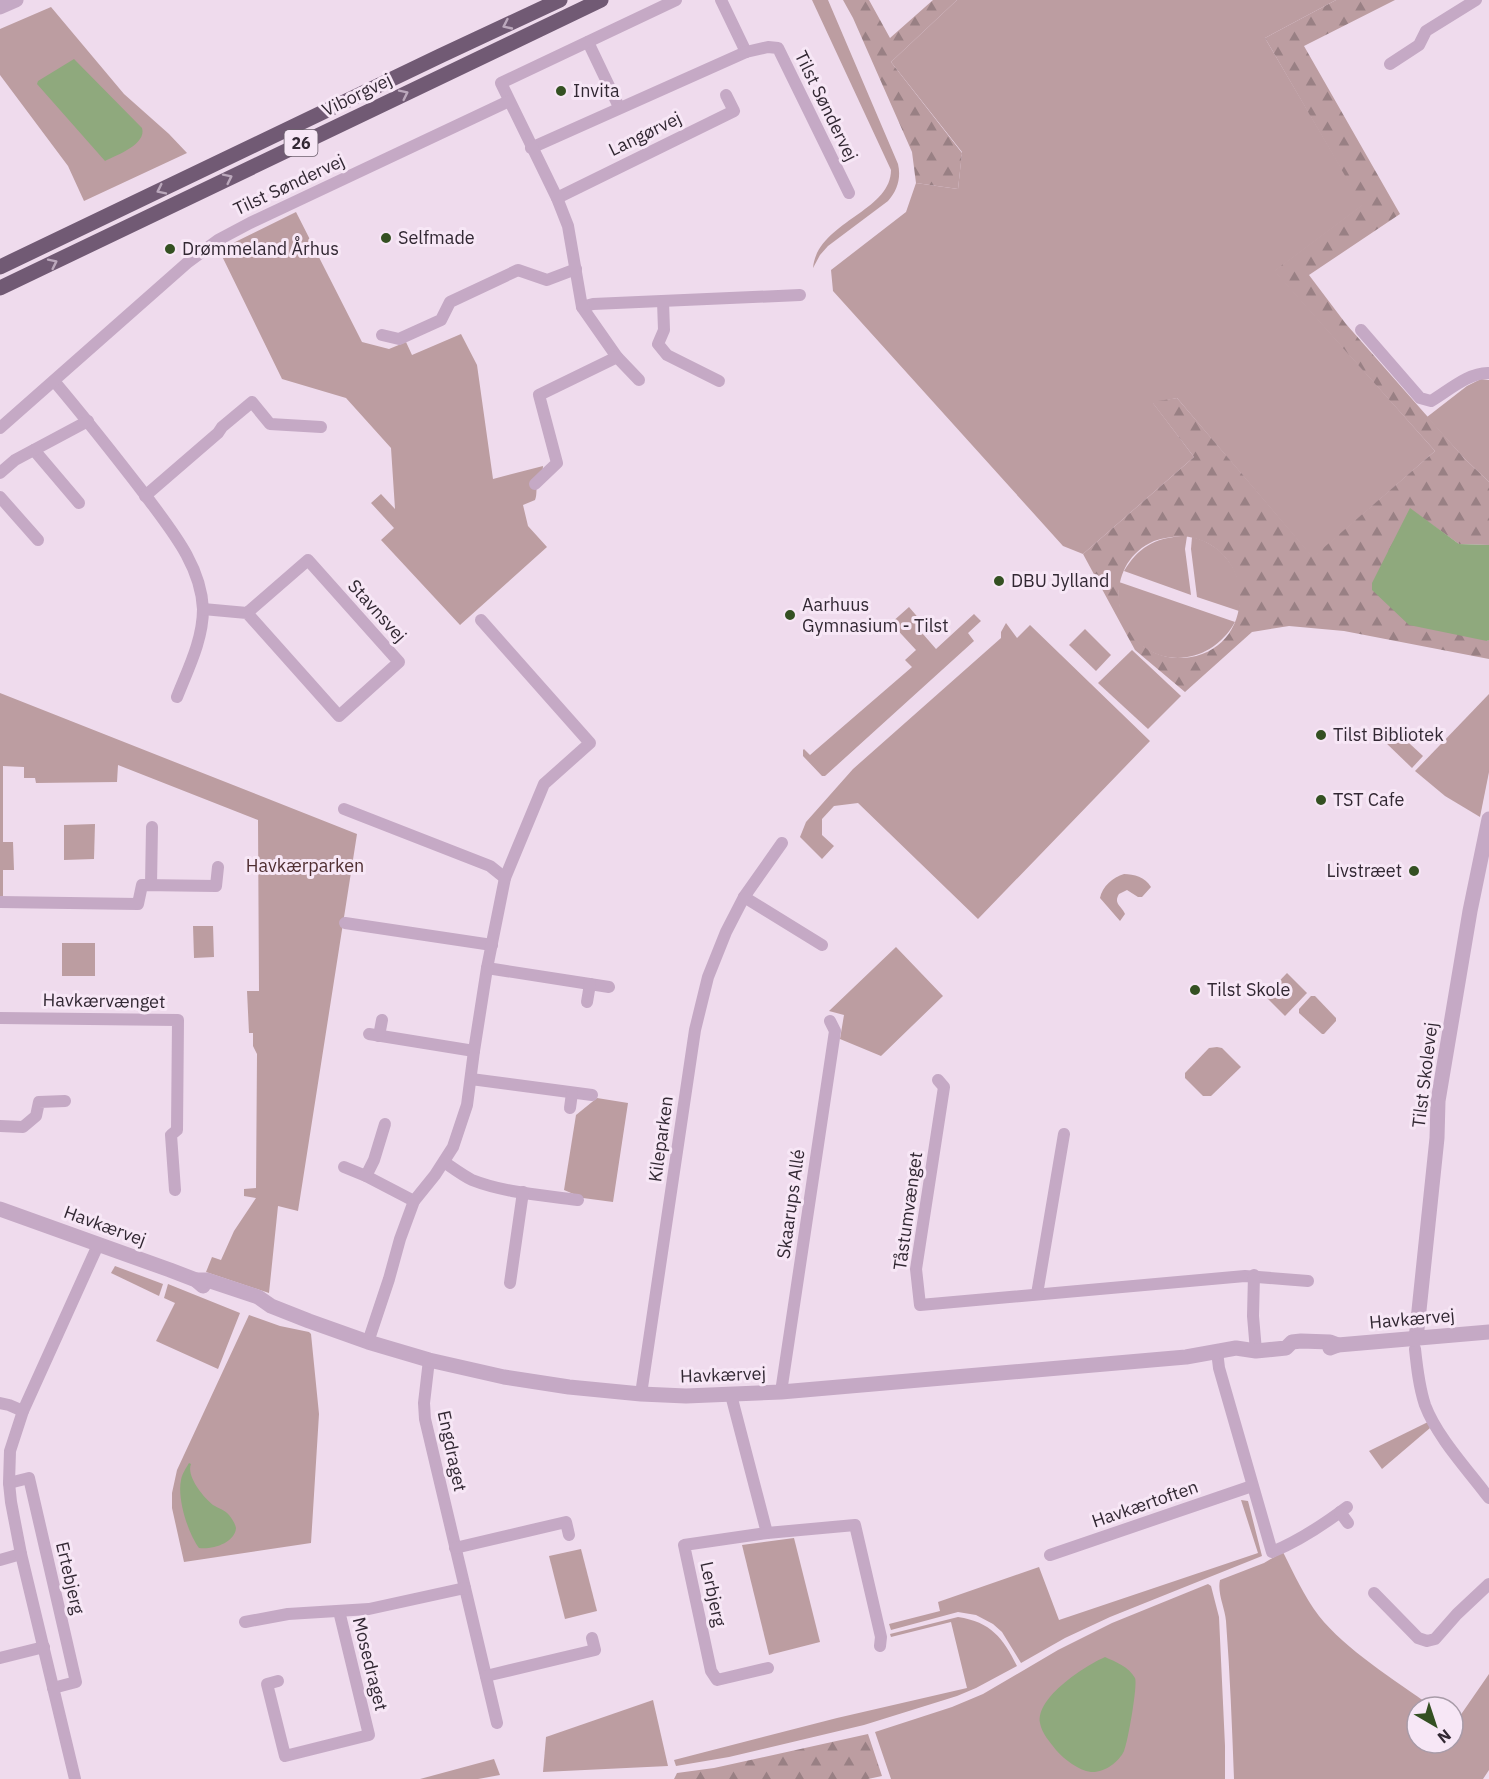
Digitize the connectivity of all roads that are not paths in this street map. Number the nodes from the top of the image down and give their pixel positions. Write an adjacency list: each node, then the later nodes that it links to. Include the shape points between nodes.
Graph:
1 (16, 0): 7 (street)
2 (560, 0): 17 (main road, Viborgvej / 26, one-way to 17)
3 (602, 0): 19 (main road, Viborgvej / 26, one-way to 3)
4 (676, 0): 8 (street)
5 (721, 0): 9 (street)
6 (1476, 0): 10 (street, via 1426,31 1419,45)
7 (0, 7)
8 (588, 42): 12 (street, via 501,84); 13 (street)
9 (746, 52): 13 (street, Tilst Søndervej); 15 (street, Tilst Søndervej, via 768,46 778,48)
10 (1390, 64)
11 (726, 95): 16 (street, Langørvej, via 734,111)
12 (509, 101): 14 (street); 28 (street, Tilst Søndervej, via 218,240)
13 (620, 107): 14 (street, Tilst Søndervej)
14 (531, 147): 16 (street)
15 (849, 193)
16 (557, 198): 18 (street, via 568,226)
17 (0, 267)
18 (576, 269): 22 (street); 24 (street, via 547,280 518,270 450,302 441,320 399,339)
19 (0, 288)
20 (800, 295): 21 (street)
21 (663, 301): 22 (street, via 593,304); 29 (street, via 664,330 658,344 667,355)
22 (582, 308): 25 (street)
23 (1361, 330): 26 (street, via 1420,399 1431,401 1473,375)
24 (382, 335)
25 (617, 357): 27 (street); 35 (street, via 539,395 557,463)
26 (1489, 373)
27 (639, 380)
28 (54, 381): 30 (street); 32 (street, Tilst Søndervej)
29 (719, 381)
30 (88, 421): 33 (street); 36 (street)
31 (321, 427): 36 (street, via 270,424 252,402)
32 (0, 428)
33 (34, 450): 34 (street); 38 (street)
34 (0, 473)
35 (536, 484)
36 (145, 496): 40 (street, via 187,555 198,581)
37 (0, 497): 39 (street)
38 (79, 502)
39 (38, 540)
40 (202, 609): 41 (street); 43 (street, via 198,643)
41 (247, 613): 41 (street, Stavnsvej, via 308,560 399,662 339,716)
42 (481, 620): 49 (street, via 590,744 544,784)
43 (177, 697)
44 (344, 809): 49 (street, via 490,866)
45 (1489, 819): 88 (street, Tilst Skolevej, via 1438,1101 1436,1155)
46 (152, 827): 50 (street)
47 (782, 843): 51 (street, Kileparken)
48 (218, 867): 50 (street, via 216,886)
49 (506, 878): 54 (street)
50 (151, 885): 52 (street, via 142,885 138,904)
51 (744, 897): 55 (street); 93 (street, Kileparken, via 708,976 695,1030)
52 (0, 902)
53 (345, 922): 54 (street, via 380,923)
54 (492, 945): 56 (street)
55 (822, 945)
56 (487, 968): 57 (street); 63 (street)
57 (590, 984): 58 (street); 59 (street)
58 (609, 987)
59 (587, 1002)
60 (0, 1018): 76 (street, Havkærvænget, via 178,1020 177,1130 171,1135)
61 (382, 1020): 63 (street, via 374,1035)
62 (830, 1021): 92 (street, Skaarups Allé, via 835,1031)
63 (474, 1051): 64 (street)
64 (471, 1079): 66 (street); 73 (street, via 464,1114)
65 (938, 1080): 85 (street, Tåstumvænget, via 944,1087 916,1269 920,1305)
66 (572, 1093): 67 (street); 69 (street)
67 (592, 1095)
68 (65, 1101): 71 (street, via 39,1102 36,1116 23,1127)
69 (570, 1108)
70 (384, 1124): 75 (street)
71 (0, 1126)
72 (1064, 1134): 85 (street)
73 (444, 1162): 77 (street, via 470,1179); 79 (street)
74 (344, 1167): 75 (street)
75 (366, 1176): 79 (street)
76 (174, 1190)
77 (523, 1192): 78 (street); 84 (street)
78 (578, 1200)
79 (414, 1202): 87 (street)
80 (0, 1209): 81 (street, Havkærvej)
81 (98, 1245): 87 (street, Havkærvej, via 253,1305 271,1306); 96 (street)
82 (1254, 1275): 83 (street, Tåstumvænget); 85 (street, Tåstumvænget); 89 (street)
83 (1308, 1281)
84 (510, 1283)
85 (1036, 1294)
86 (1489, 1332): 88 (street, Havkærvej)
87 (368, 1342): 91 (street, Havkærvej)
88 (1415, 1344): 89 (street, Havkærvej); 99 (street, via 1419,1384 1435,1426)
89 (1256, 1351): 90 (street, Havkærvej, via 1237,1358)
90 (1217, 1355): 92 (street, Havkærvej); 98 (street)
91 (429, 1360): 93 (street, Havkærvej, via 504,1377); 103 (street, Engdraget, via 425,1419)
92 (781, 1392): 94 (street, Havkærvej)
93 (641, 1394): 94 (street, Havkærvej)
94 (731, 1395): 101 (street)
95 (0, 1403): 96 (street)
96 (23, 1411): 97 (street, via 10,1451)
97 (9, 1483): 104 (street); 119 (street, Ertebjerg, via 29,1478 76,1682)
98 (1252, 1486): 100 (street, via 1272,1552 1323,1526 1343,1510); 105 (street, Havkærtoften)
99 (1489, 1498)
100 (1348, 1523)
101 (767, 1533): 113 (street, Lerbjerg, via 855,1525); 116 (street, Lerbjerg, via 684,1545 711,1671 717,1680)
102 (569, 1535): 103 (street, via 566,1522)
103 (455, 1548): 108 (street, Engdraget)
104 (21, 1554): 106 (street); 114 (street)
105 (1050, 1555)
106 (0, 1560)
107 (1489, 1584): 109 (street, via 1435,1639 1427,1641 1418,1638)
108 (465, 1588): 110 (street, Mosedraget, via 369,1609); 117 (street, Engdraget)
109 (1374, 1593)
110 (339, 1611): 111 (street, Mosedraget); 118 (street, Mosedraget, via 369,1735 285,1756 267,1684)
111 (245, 1622)
112 (592, 1638): 117 (street, via 595,1650)
113 (880, 1646)
114 (44, 1647): 115 (street); 119 (street)
115 (0, 1658)
116 (768, 1668)
117 (486, 1676): 120 (street, Engdraget)
118 (278, 1681)
119 (53, 1688): 121 (street)
120 (497, 1723)
121 (75, 1779)

